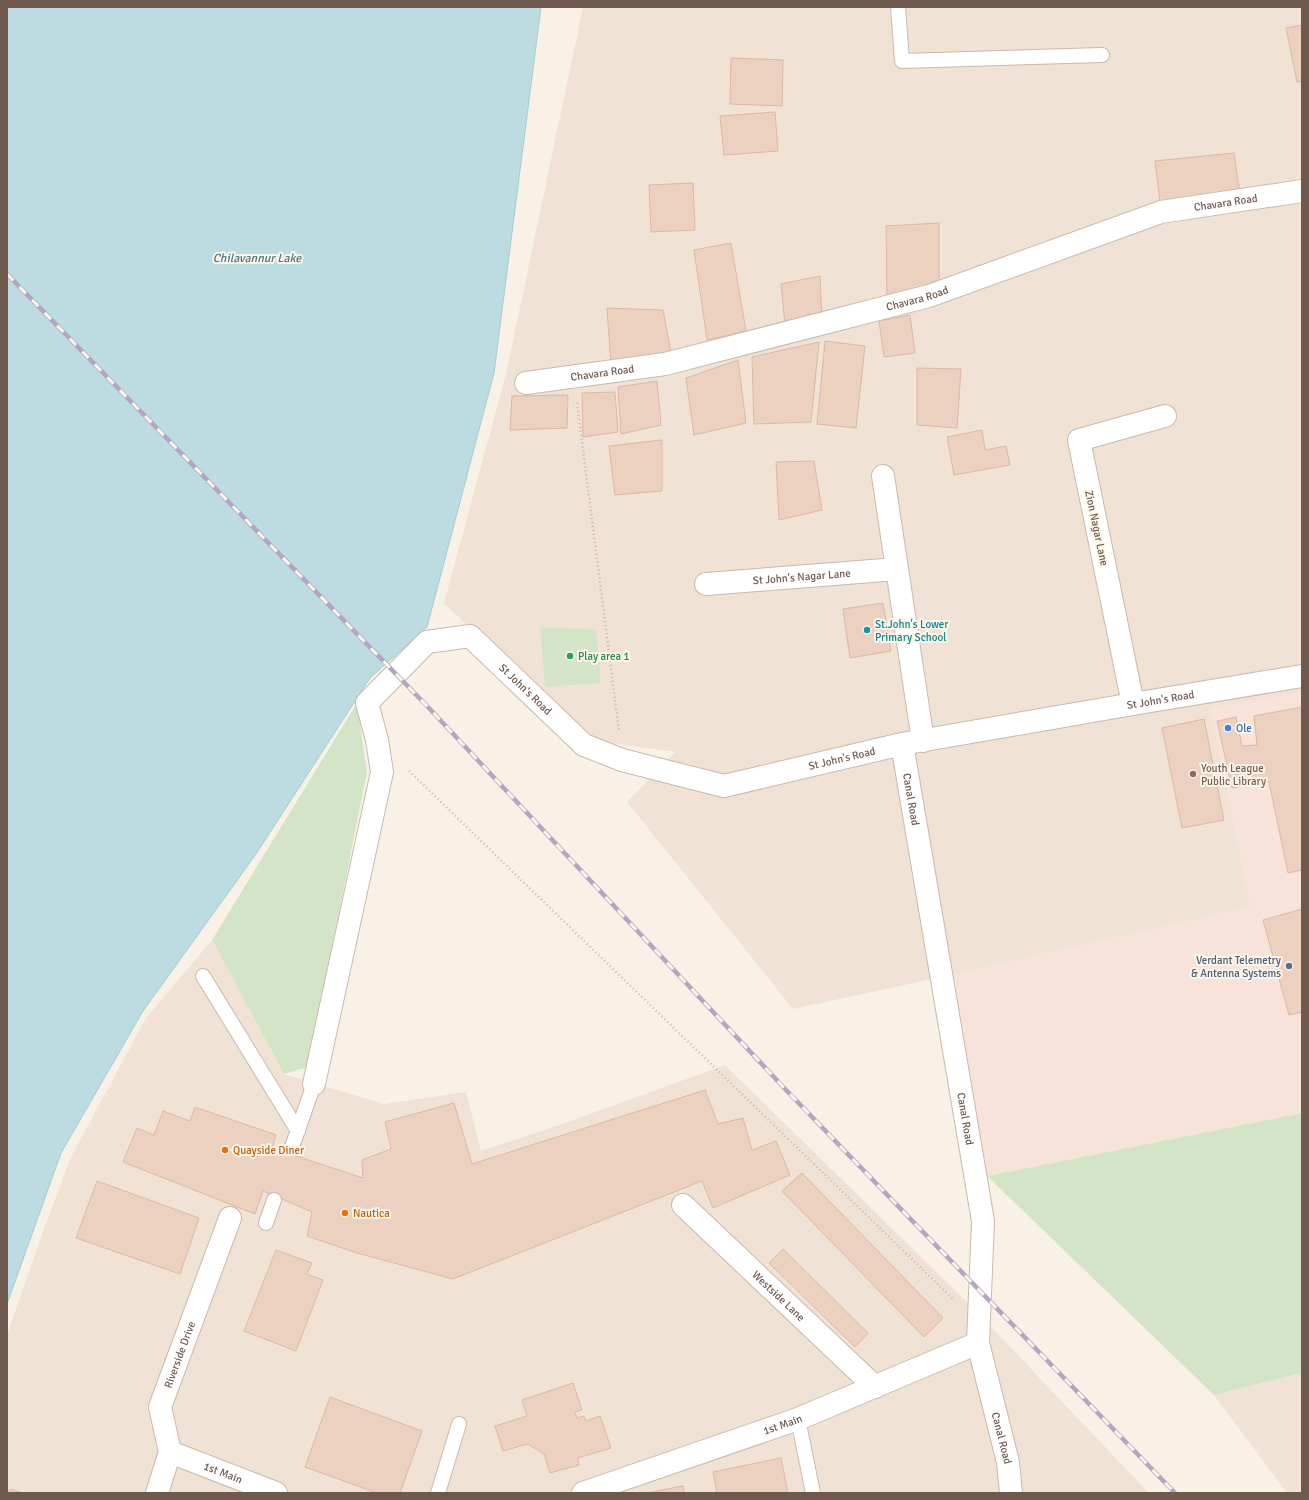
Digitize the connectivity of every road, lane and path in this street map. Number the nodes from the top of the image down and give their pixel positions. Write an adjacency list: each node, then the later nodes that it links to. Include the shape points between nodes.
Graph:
1 (898, 7): 2 (lane, via 902,61)
2 (1102, 55)
3 (1302, 191): 4 (street, Chavara Road, via 1161,212 929,296 665,364)
4 (574, 376): 5 (street, Chavara Road); 14 (path)
5 (526, 383)
6 (1165, 416): 11 (street, Zion Nagar Lane, via 1079,440)
7 (883, 476): 8 (street)
8 (897, 569): 9 (street, St John's Nagar Lane); 12 (street)
9 (706, 584)
10 (1302, 676): 11 (street, St John's Road)
11 (1133, 704): 12 (street, St John's Road)
12 (923, 741): 13 (street, St John's Road)
13 (902, 744): 14 (street, St John's Road, via 724,786); 25 (street, Canal Road, via 983,1221)
14 (622, 760): 17 (street, St John's Road, via 584,745 470,636 427,642 368,703 382,772)
15 (405, 767): 24 (path)
16 (203, 976): 18 (lane)
17 (314, 1084): 18 (lane)
18 (298, 1131): 19 (lane)
19 (292, 1147)
20 (274, 1200): 23 (lane)
21 (683, 1205): 26 (street, Westside Lane)
22 (230, 1218): 29 (street, Riverside Drive, via 160,1407)
23 (266, 1223)
24 (957, 1304)
25 (978, 1343): 26 (street, 1st Main); 35 (street, Canal Road, via 1008,1462)
26 (875, 1387): 27 (street, 1st Main)
27 (798, 1418): 33 (street, 1st Main); 34 (lane)
28 (459, 1424): 32 (lane)
29 (170, 1452): 30 (street); 31 (street, 1st Main)
30 (157, 1493)
31 (276, 1493)
32 (438, 1493)
33 (584, 1493)
34 (813, 1493)
35 (1011, 1493)

